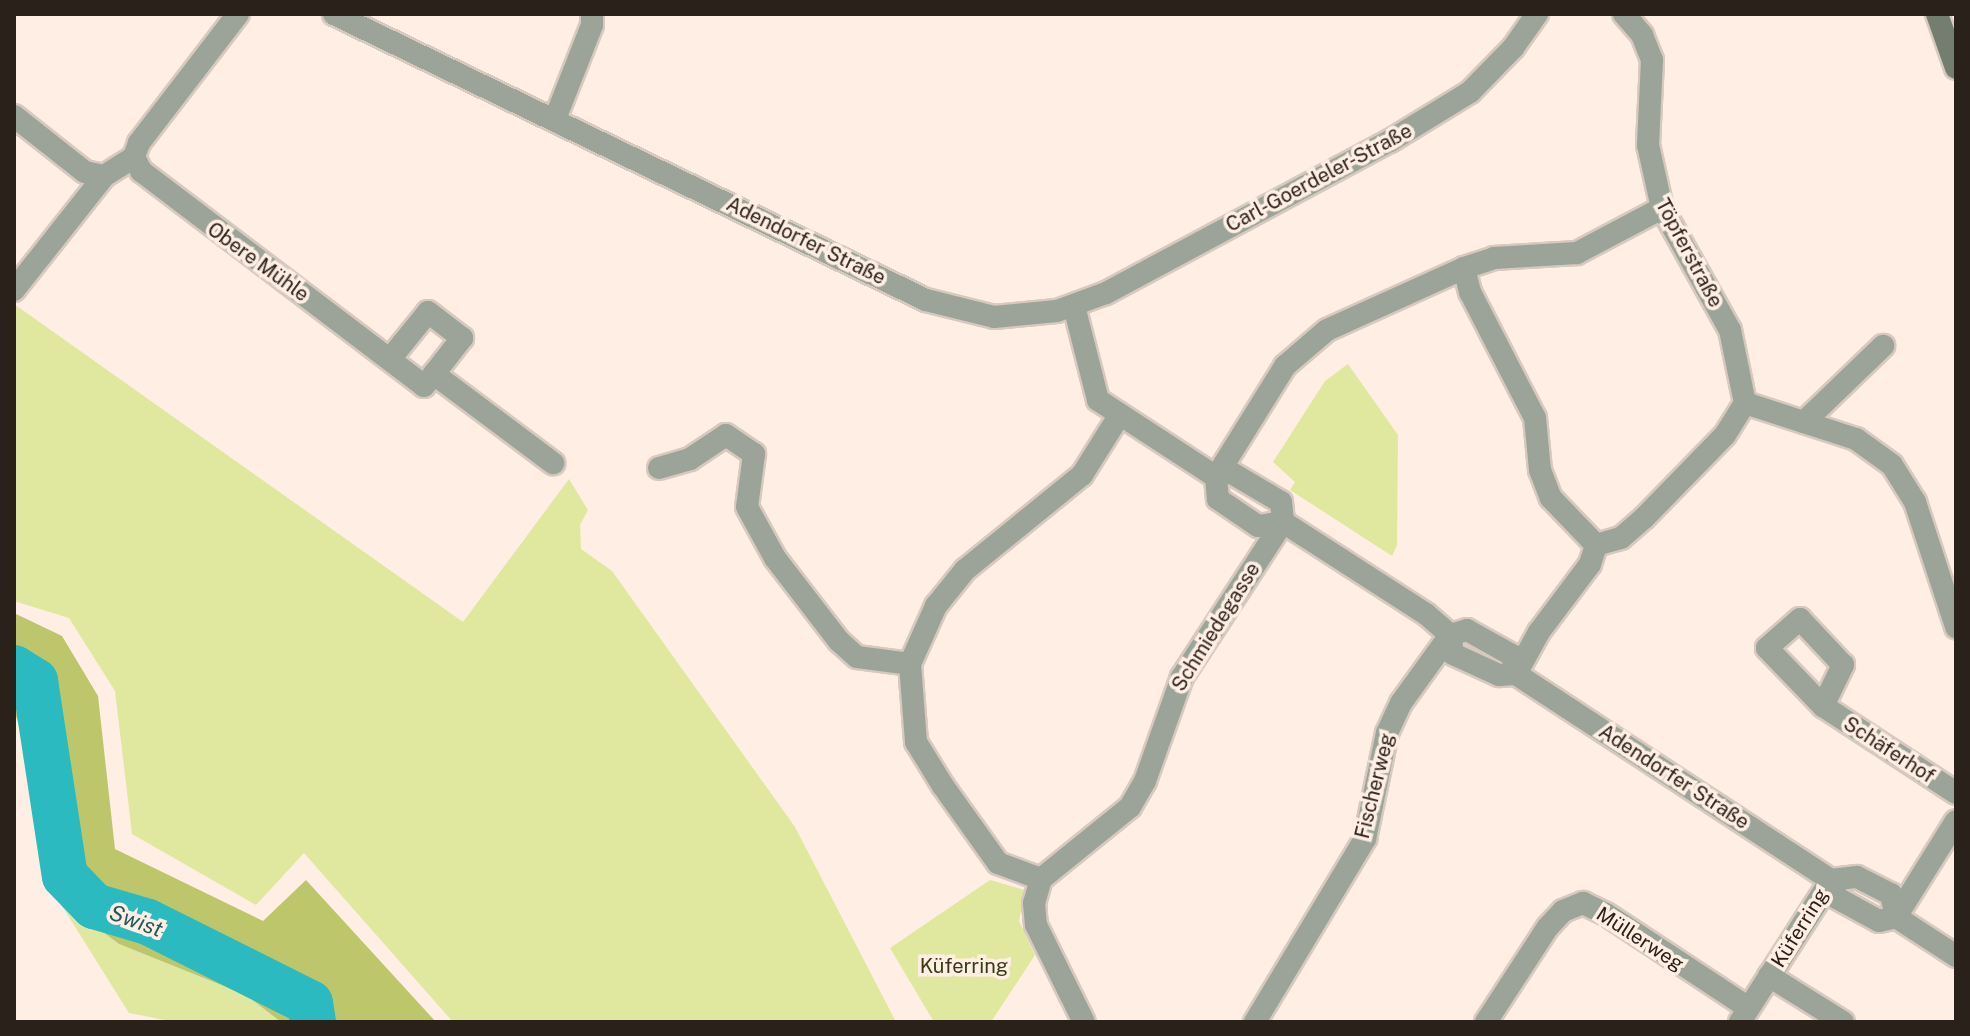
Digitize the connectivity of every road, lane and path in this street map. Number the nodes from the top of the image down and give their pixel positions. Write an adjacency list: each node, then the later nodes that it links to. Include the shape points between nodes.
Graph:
1 (238, 14): 10 (street, via 139,143)
2 (334, 14): 9 (street, Adendorfer Straße)
3 (592, 14): 9 (street)
4 (1537, 14): 15 (street, Carl-Goerdeler-Straße, via 1492,73 1443,111)
5 (1624, 14): 12 (street, Töpferstraße, via 1642,35 1652,60 1648,145)
6 (1937, 14): 7 (main road)
7 (1956, 68)
8 (14, 116): 11 (street, via 85,172)
9 (555, 119): 15 (street, Adendorfer Straße, via 942,307 994,317)
10 (134, 157): 11 (street); 17 (street, Obere Mühle, via 154,186)
11 (104, 176): 14 (street)
12 (1662, 208): 13 (street, via 1577,253 1494,258); 19 (street, Töpferstraße, via 1730,330)
13 (1464, 268): 24 (street, via 1327,330 1285,366); 26 (street, via 1470,292 1535,418 1540,470 1551,498)
14 (14, 290)
15 (1074, 306): 20 (street, Adendorfer Straße, via 1088,377 1098,400)
16 (1883, 346): 21 (street)
17 (390, 359): 18 (street, Obere Mühle, via 424,386); 18 (street, via 428,312 462,338)
18 (434, 374): 22 (street)
19 (1745, 403): 21 (street); 26 (street, via 1725,435 1644,518 1621,538)
20 (1119, 416): 24 (street, Adendorfer Straße); 29 (street, via 1082,475 965,570 936,606)
21 (1804, 422): 27 (street, via 1856,439 1892,465 1915,502)
22 (553, 463)
23 (659, 468): 29 (street, via 690,459 726,435 754,454 747,507 775,558 857,657)
24 (1216, 477): 25 (street, Adendorfer Straße, via 1230,472 1281,502); 25 (street, Adendorfer Straße, via 1218,499 1258,526)
25 (1283, 522): 28 (street, Adendorfer Straße); 34 (street, Schmiedegasse, via 1182,677 1145,781 1130,807)
26 (1596, 545): 30 (street, via 1590,564 1539,632)
27 (1956, 627)
28 (1450, 635): 30 (street, Adendorfer Straße, via 1467,630 1512,655); 41 (street, Fischerweg, via 1401,703 1387,733 1365,839)
29 (910, 664): 34 (street, via 916,742 998,863)
30 (1516, 674): 35 (street, Adendorfer Straße)
31 (1823, 706): 32 (street, Schäferhof)
32 (1956, 793)
33 (1956, 821): 36 (street)
34 (1041, 879): 40 (street, via 1034,903 1036,925)
35 (1831, 880): 36 (street, Adendorfer Straße, via 1857,877 1891,894); 38 (street, Küferring)
36 (1896, 917): 37 (street, Adendorfer Straße)
37 (1956, 956)
38 (1769, 976): 39 (street, Küferring); 43 (street, Küferring)
39 (1744, 1015): 42 (street, Müllerweg, via 1583,903 1563,911 1548,927)
40 (1084, 1022)
41 (1255, 1022)
42 (1486, 1022)
43 (1843, 1022)

